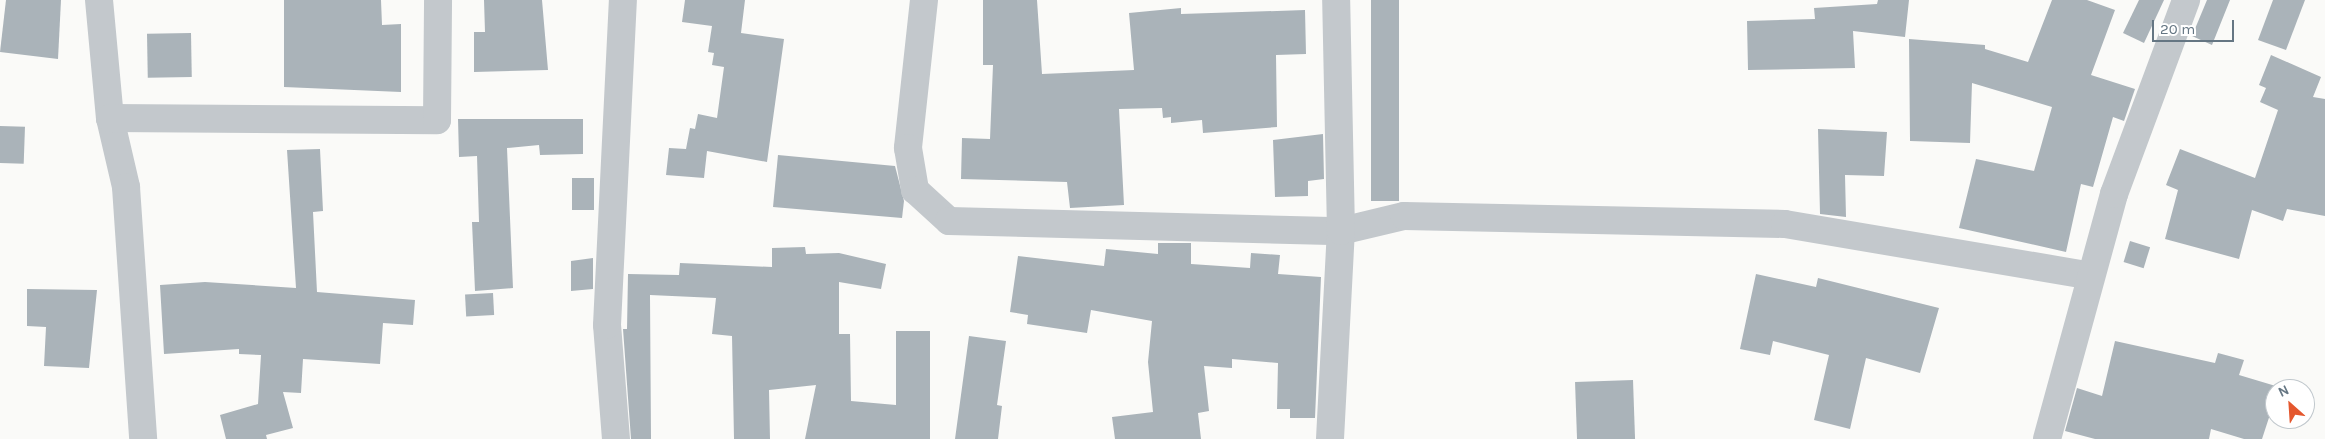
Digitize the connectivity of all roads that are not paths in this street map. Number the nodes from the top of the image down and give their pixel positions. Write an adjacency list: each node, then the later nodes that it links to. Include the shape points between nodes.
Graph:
1 (99, 0): 7 (street)
2 (438, 0): 7 (street, via 437,120)
3 (623, 0): 11 (street, via 607,325)
4 (924, 0): 8 (street, via 908,148 915,190 949,221)
5 (1336, 0): 8 (street)
6 (2186, 0): 9 (street, via 2114,194)
7 (110, 118): 10 (street, via 126,187)
8 (1340, 231): 9 (street, via 1404,216 1784,224); 12 (street)
9 (2091, 276): 13 (street)
10 (143, 439)
11 (616, 439)
12 (1330, 439)
13 (2047, 439)

